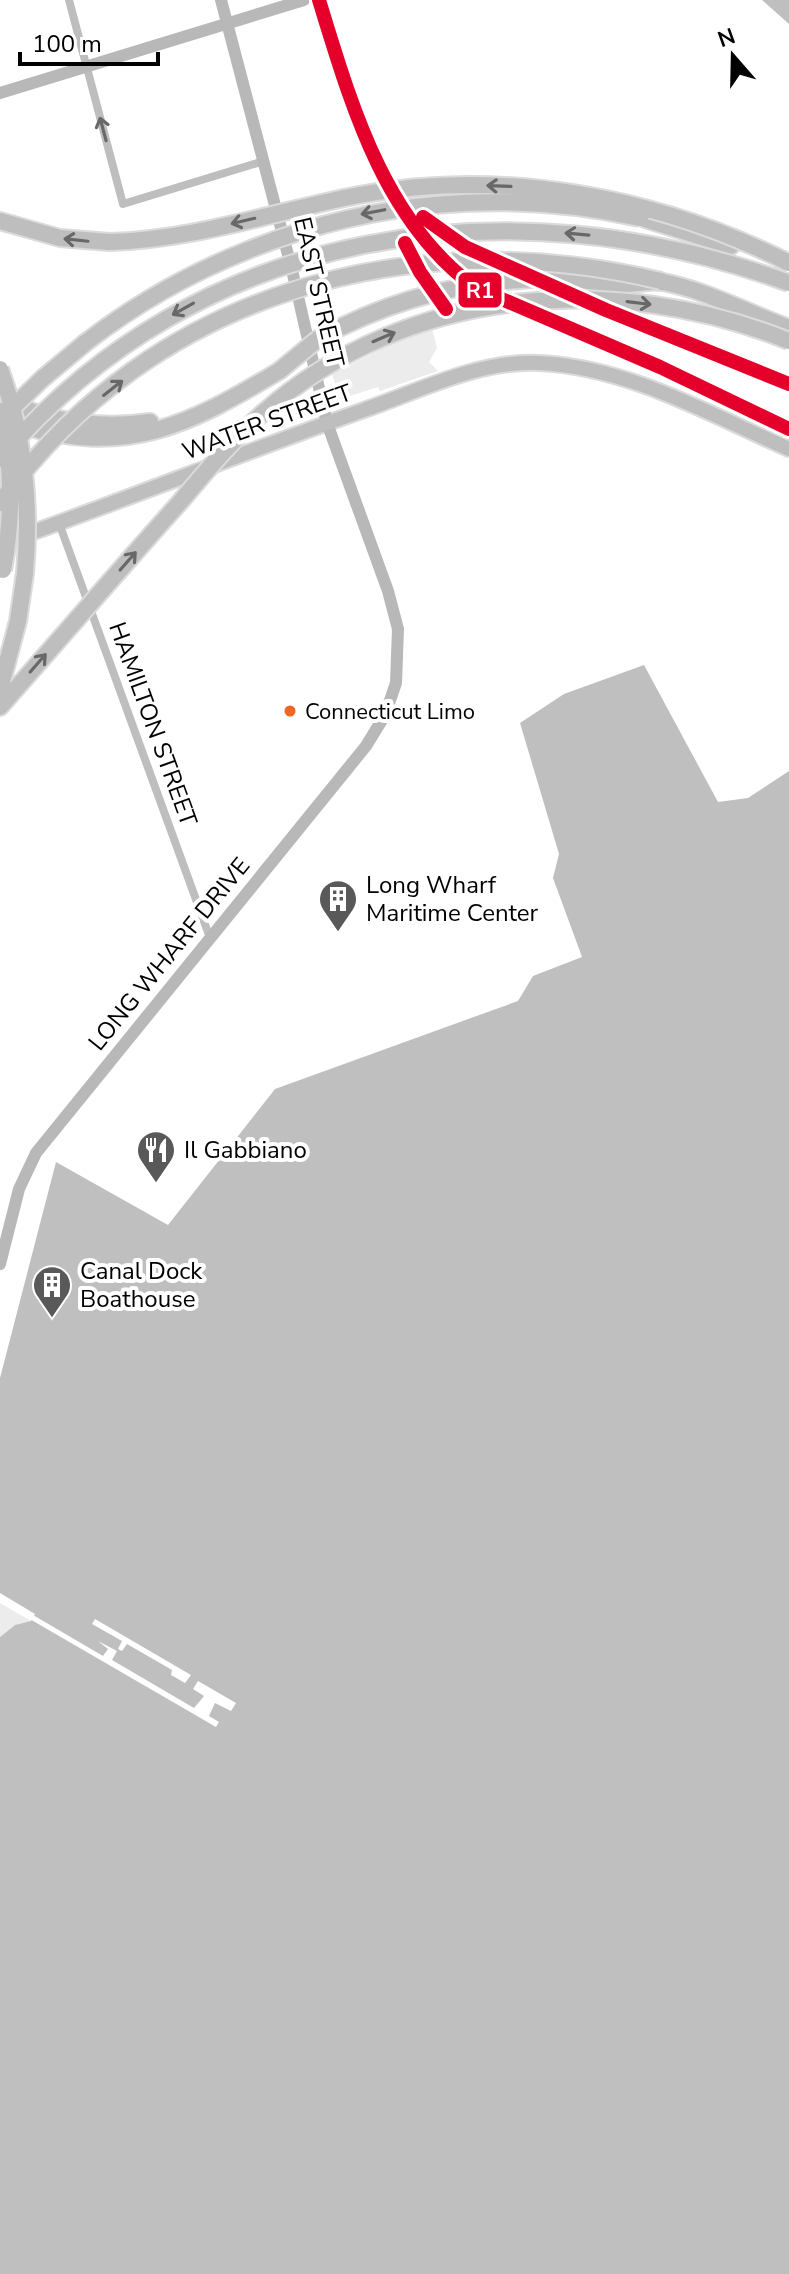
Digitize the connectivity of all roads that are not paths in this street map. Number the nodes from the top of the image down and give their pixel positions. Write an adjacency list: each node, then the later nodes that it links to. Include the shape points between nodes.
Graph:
1 (69, 0): 5 (street)
2 (221, 0): 4 (main road, EAST STREET)
3 (302, 1): 4 (main road)
4 (228, 23): 5 (main road); 7 (main road, EAST STREET)
5 (87, 66): 6 (main road); 7 (street, one-way to 5, via 123,204)
6 (0, 93)
7 (264, 161): 21 (main road, EAST STREET)
8 (0, 214): 10 (highway)
9 (0, 221): 10 (highway)
10 (43, 235): 11 (highway, one-way to 10, bridge, via 728,235 631,204 498,186 363,194 172,236 109,242)
11 (789, 265): 20 (highway, one-way to 20, bridge, via 657,222 571,206 456,202 369,213 264,243 174,285 85,343)
12 (661, 281): 14 (highway); 16 (highway, bridge, via 548,279 470,285 358,319); 24 (highway, one-way to 12, bridge, via 53,441 123,379 209,326 294,290 382,268 472,259 562,263)
13 (789, 283): 23 (highway, one-way to 23, bridge, via 700,255 568,233 467,231 333,250 238,282 146,330 63,393)
14 (789, 328)
15 (789, 341): 30 (highway, one-way to 15, bridge, via 257,418 314,374 392,334 486,306 597,299 698,312)
16 (278, 367): 18 (highway, via 195,409 150,423 74,423); 20 (highway, via 200,417 142,435 68,437)
17 (0, 369): 29 (highway, bridge, via 23,463 28,525 25,573)
18 (0, 400)
19 (0, 411): 27 (highway, bridge, via 10,486)
20 (0, 420)
21 (327, 423): 22 (main road, WATER STREET, via 479,371 510,364 554,364 622,377); 25 (main road, WATER STREET); 28 (main road, EAST STREET, via 394,610)
22 (789, 449)
23 (0, 459)
24 (0, 503)
25 (59, 523): 26 (main road, WATER STREET); 31 (street, HAMILTON STREET)
26 (0, 544)
27 (2, 577)
28 (396, 683): 31 (main road, LONG WHARF DRIVE, via 366,746)
29 (0, 689)
30 (0, 707)
31 (210, 938): 32 (main road, LONG WHARF DRIVE, via 36,1153 19,1189)
32 (0, 1264)

